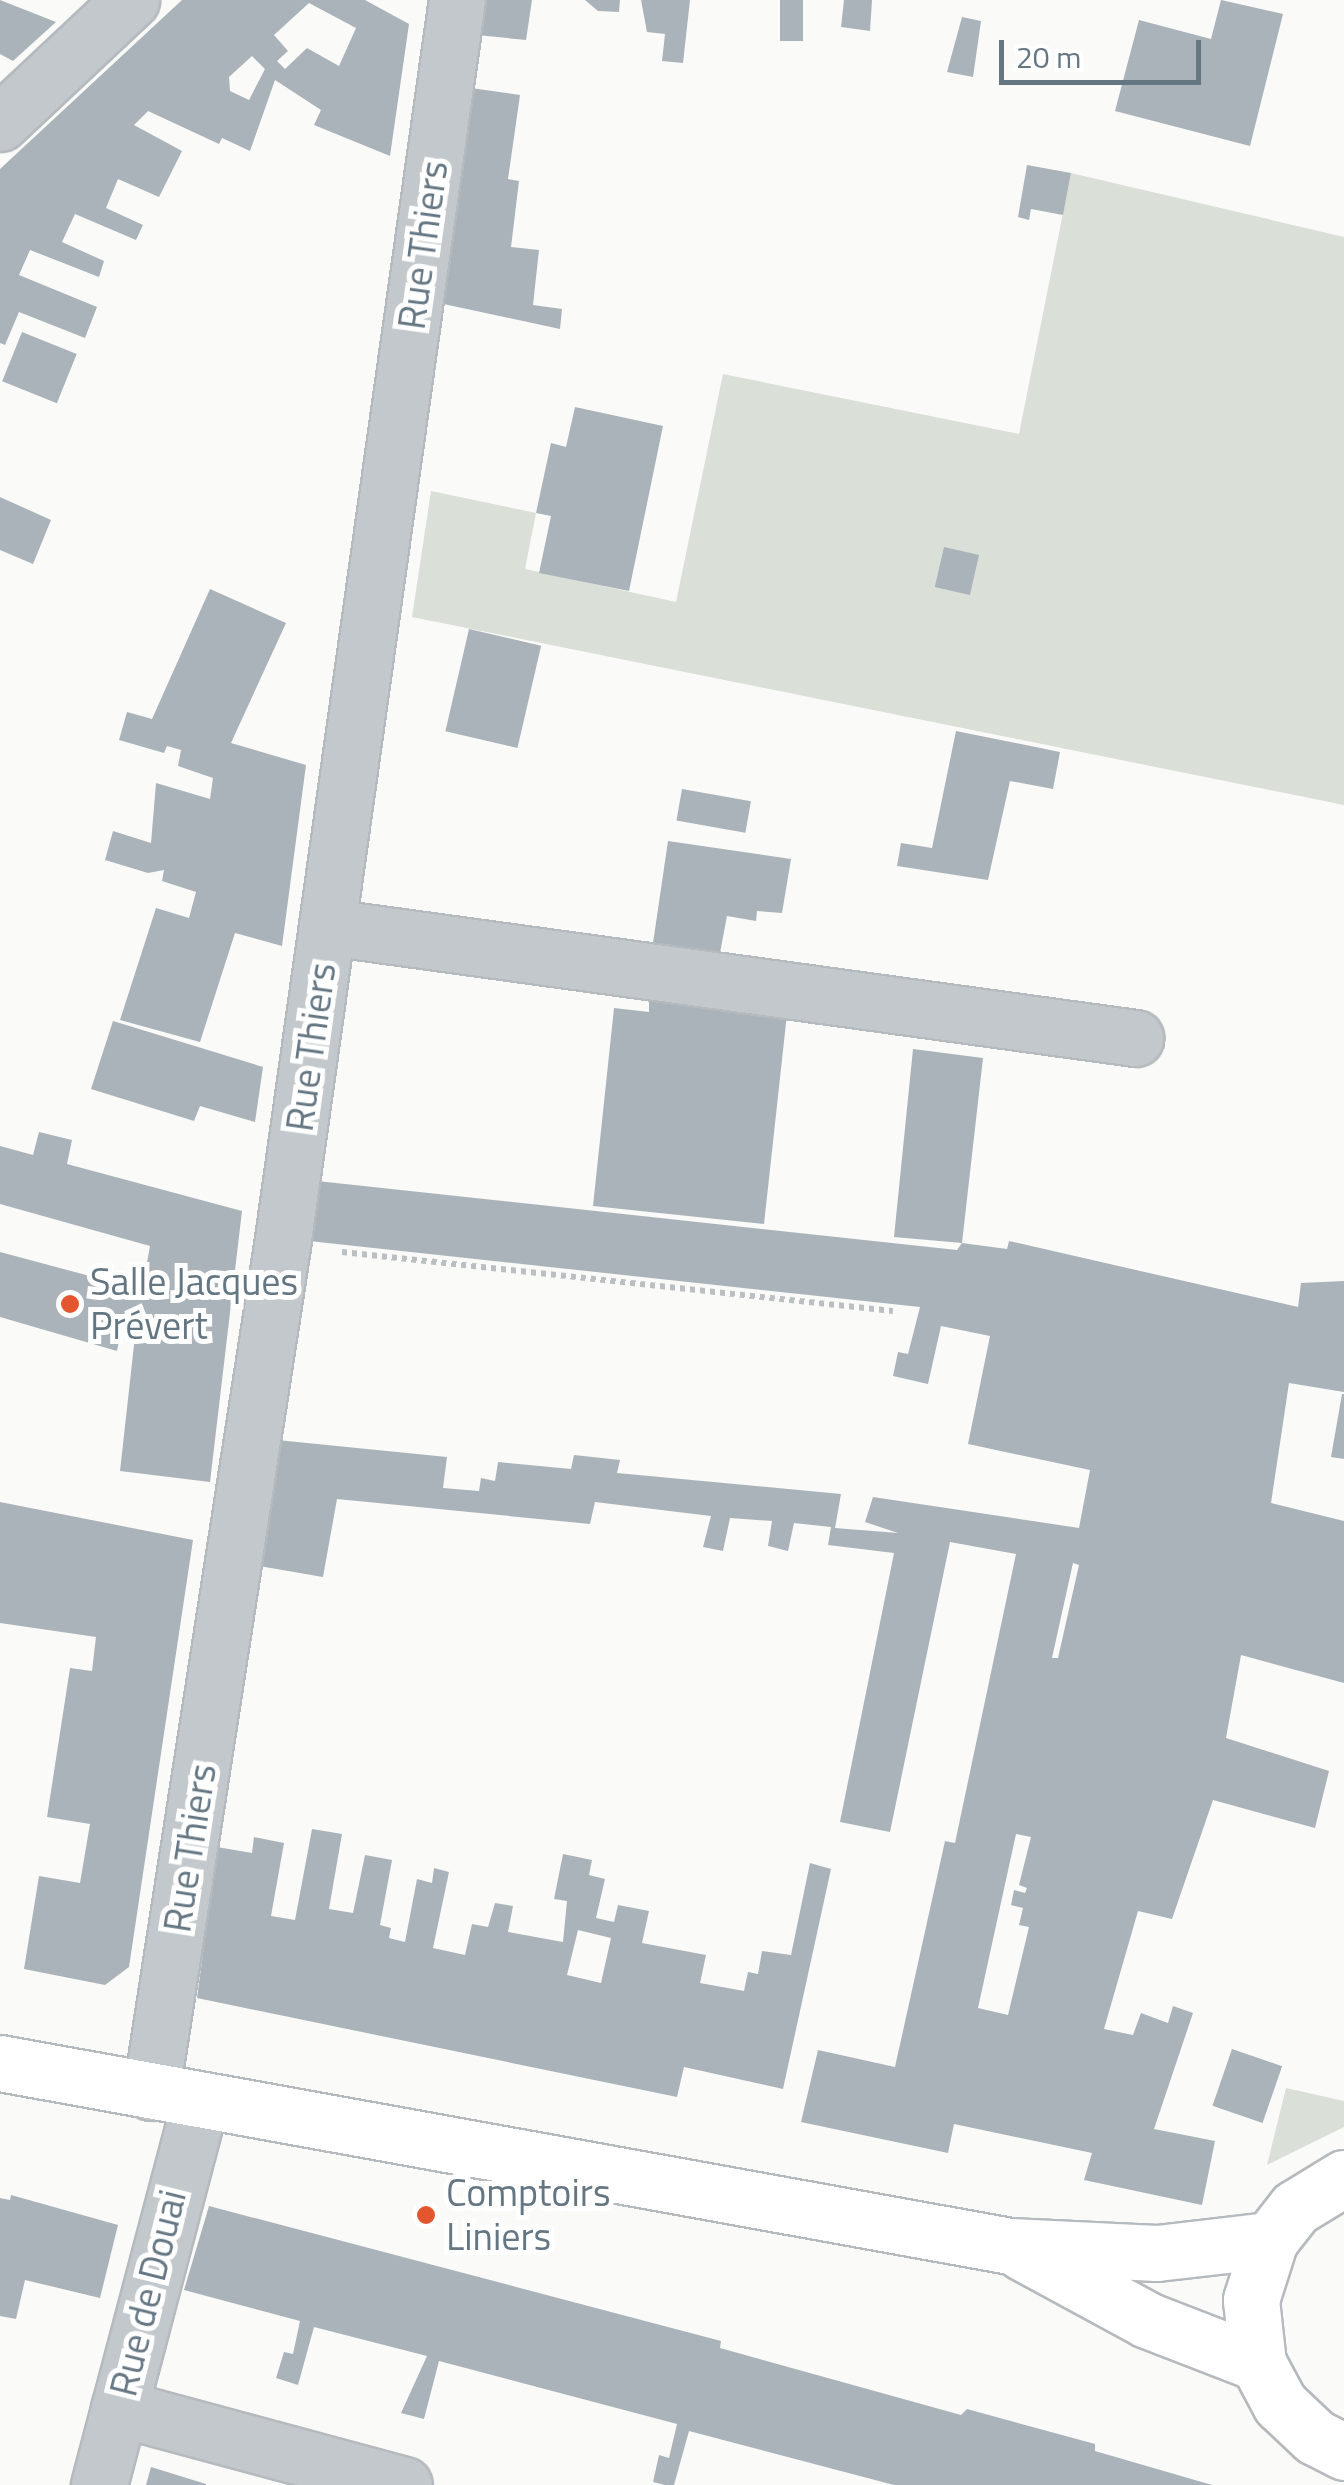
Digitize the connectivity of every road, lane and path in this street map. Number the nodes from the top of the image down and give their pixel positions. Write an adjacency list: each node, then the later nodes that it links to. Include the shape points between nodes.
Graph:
1 (131, 0): 3 (lane)
2 (457, 0): 4 (lane, Rue Thiers)
3 (0, 122)
4 (328, 927): 5 (lane); 6 (lane, Rue Thiers)
5 (1135, 1038)
6 (282, 1246): 7 (path); 9 (lane, Rue Thiers)
7 (893, 1312)
8 (0, 2064): 9 (main road)
9 (175, 2097): 12 (main road); 14 (lane, Rue de Douai)
10 (1344, 2178): 11 (main road, via 1295,2208)
11 (1270, 2240): 12 (main road, via 1157,2253); 13 (main road, via 1251,2300)
12 (1010, 2246): 13 (main road, via 1147,2320)
13 (1258, 2363): 15 (main road, via 1296,2422)
14 (119, 2408): 16 (lane, Rue de Douai); 17 (lane)
15 (1344, 2452)
16 (100, 2485)
17 (404, 2485)

